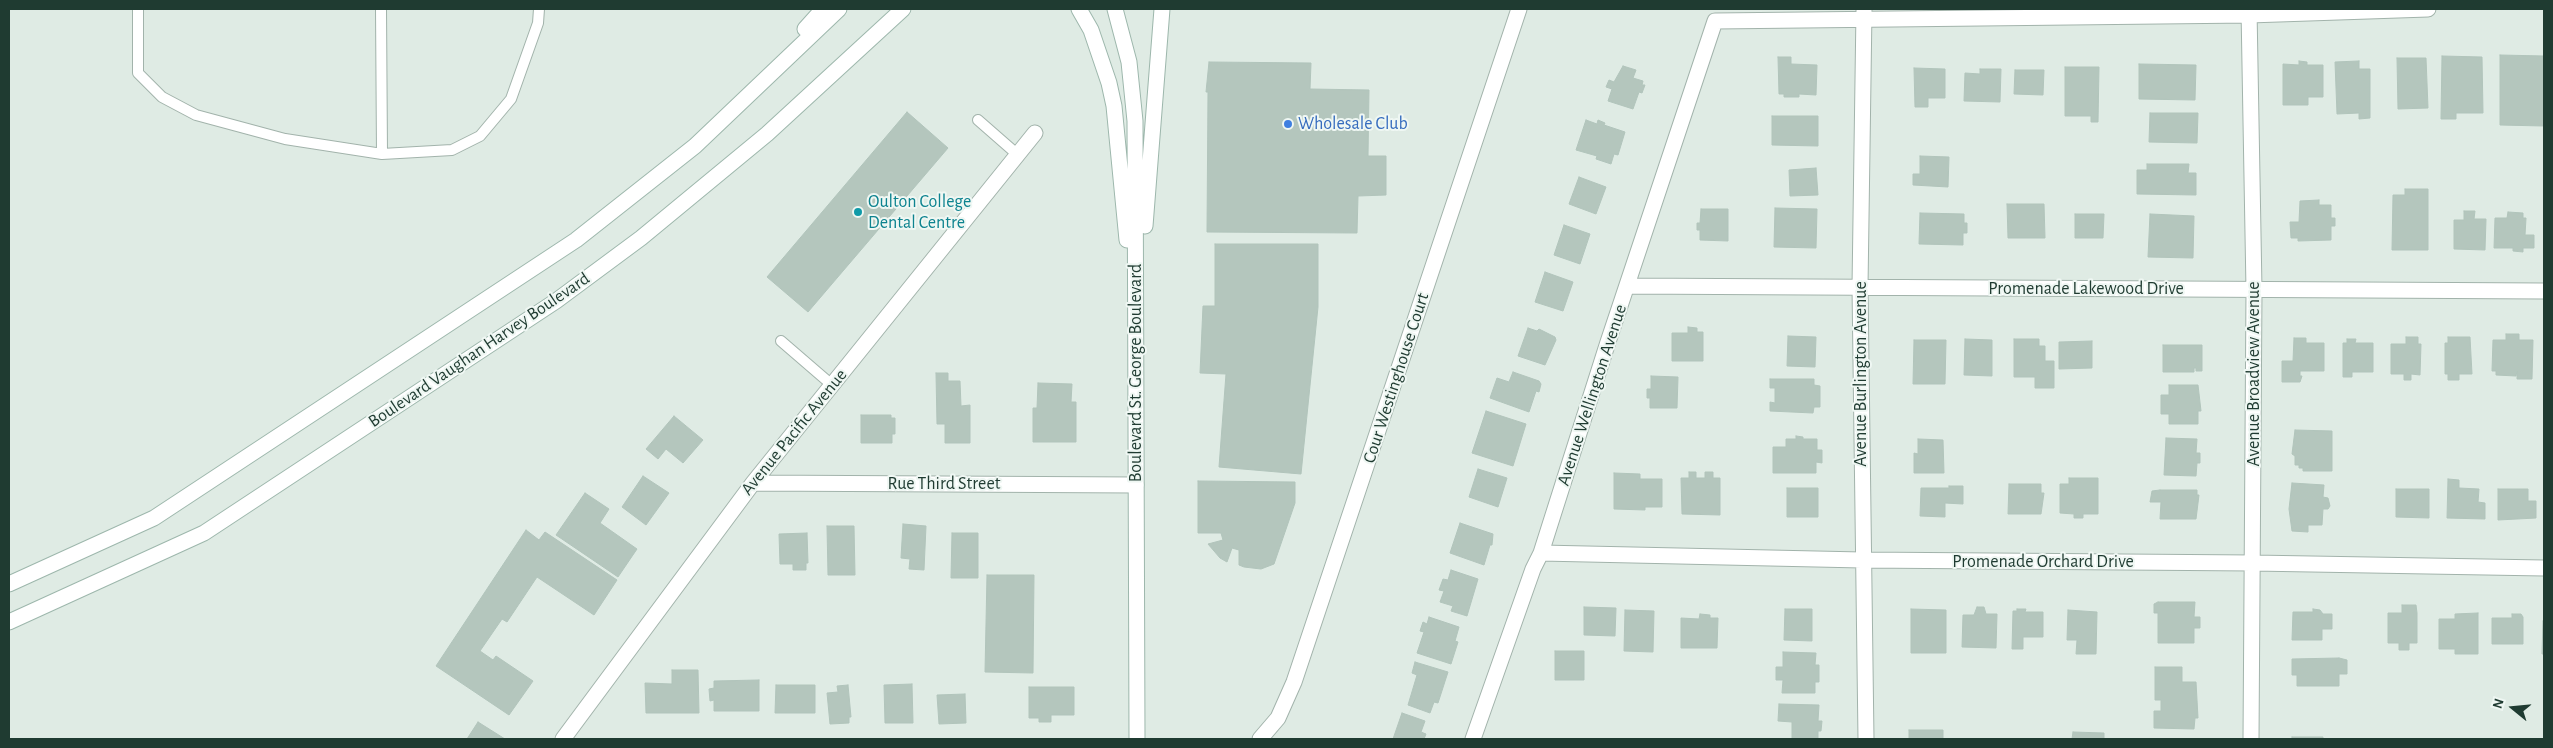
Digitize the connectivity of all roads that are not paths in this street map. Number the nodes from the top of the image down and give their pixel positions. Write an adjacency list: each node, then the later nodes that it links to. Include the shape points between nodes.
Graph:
1 (138, 9): 19 (lane, via 138,73 162,97 196,115 285,139)
2 (381, 9): 19 (lane)
3 (538, 9): 19 (lane, via 538,23 511,99 480,136 452,150)
4 (823, 9): 16 (street)
5 (839, 9): 16 (street, Boulevard Vaughan Harvey Boulevard)
6 (903, 9): 15 (street, Boulevard Vaughan Harvey Boulevard)
7 (916, 9): 15 (street)
8 (1079, 9): 25 (street, via 1104,62 1114,106)
9 (1116, 9): 25 (street, Boulevard St. George Boulevard, via 1129,62 1134,107)
10 (1162, 9): 25 (street)
11 (1519, 9): 38 (street, Cour Westinghouse Court, via 1292,688 1278,718)
12 (2428, 9): 13 (street)
13 (2249, 12): 14 (street); 23 (street, Avenue Broadview Avenue)
14 (1864, 14): 21 (street, Avenue Wellington Avenue, via 1715,21); 22 (street, Avenue Burlington Avenue)
15 (876, 36): 35 (street, Boulevard Vaughan Harvey Boulevard, via 717,176 556,301 204,532)
16 (730, 114): 34 (street, Boulevard Vaughan Harvey Boulevard, via 660,175 576,240 170,508)
17 (978, 120): 20 (lane)
18 (1034, 133): 20 (street, Avenue Pacific Avenue)
19 (382, 154)
20 (1018, 154): 27 (street, Avenue Pacific Avenue)
21 (1627, 286): 22 (street, Promenade Lakewood Drive); 30 (street, Avenue Wellington Avenue)
22 (1860, 287): 23 (street, Promenade Lakewood Drive); 31 (street, Avenue Burlington Avenue)
23 (2254, 290): 24 (street, Promenade Lakewood Drive); 32 (street, Avenue Broadview Avenue)
24 (2544, 291)
25 (1136, 330): 29 (street, Boulevard St. George Boulevard)
26 (781, 341): 27 (lane)
27 (832, 384): 28 (street, Avenue Pacific Avenue)
28 (752, 483): 29 (street, Rue Third Street); 36 (street, Avenue Pacific Avenue)
29 (1136, 485): 37 (street, Boulevard St. George Boulevard)
30 (1541, 553): 31 (street, Promenade Orchard Drive); 39 (street, Avenue Wellington Avenue)
31 (1862, 560): 32 (street, Promenade Orchard Drive); 40 (street, Avenue Burlington Avenue)
32 (2253, 563): 33 (street, Promenade Orchard Drive); 41 (street, Avenue Broadview Avenue)
33 (2544, 568)
34 (9, 584)
35 (9, 622)
36 (563, 739)
37 (1137, 739)
38 (1260, 739)
39 (1473, 739)
40 (1866, 739)
41 (2251, 739)

